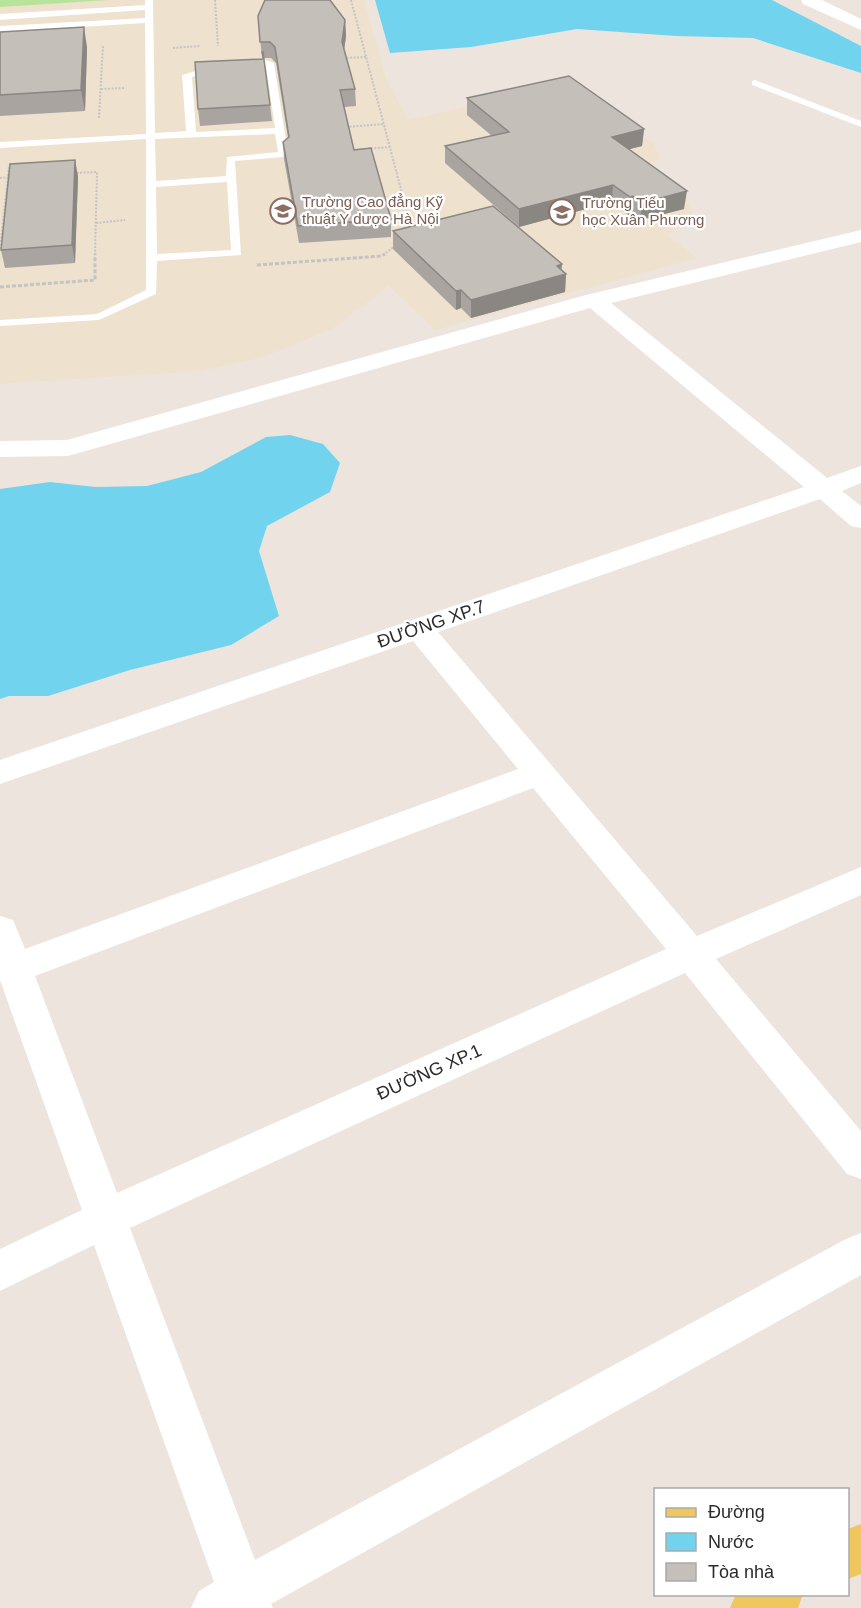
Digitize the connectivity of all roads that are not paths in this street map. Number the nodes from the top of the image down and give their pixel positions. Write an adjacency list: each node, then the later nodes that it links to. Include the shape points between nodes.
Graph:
1 (809, 0): 5 (street)
2 (149, 4): 3 (lane); 4 (lane)
3 (0, 16)
4 (149, 20): 6 (lane); 11 (lane)
5 (861, 25)
6 (0, 29)
7 (755, 83): 8 (lane)
8 (861, 124)
9 (280, 131): 10 (lane); 10 (lane, via 270,63 230,65 187,75); 13 (lane, via 283,154 230,159)
10 (190, 134): 11 (lane)
11 (150, 136): 12 (lane); 14 (lane)
12 (5, 144)
13 (231, 179): 14 (lane); 17 (lane, via 237,253)
14 (151, 184): 17 (lane)
15 (861, 236): 16 (street)
16 (838, 242): 18 (street); 19 (street)
17 (151, 258): 20 (lane, via 152,292 99,317)
18 (861, 258)
19 (594, 300): 21 (street, via 68,448); 23 (street)
20 (0, 323)
21 (0, 449)
22 (861, 474): 23 (street, ĐƯỜNG XP.7)
23 (824, 489): 24 (street); 25 (street, ĐƯỜNG XP.7)
24 (861, 520)
25 (418, 628): 26 (street, ĐƯỜNG XP.7); 27 (street)
26 (0, 772)
27 (540, 773): 29 (street); 30 (street)
28 (861, 880): 30 (street, ĐƯỜNG XP.1)
29 (7, 949): 32 (street)
30 (691, 954): 31 (street); 32 (street, ĐƯỜNG XP.1)
31 (861, 1161)
32 (105, 1219): 34 (street, ĐƯỜNG XP.1); 36 (street)
33 (861, 1253): 36 (street)
34 (0, 1271)
35 (776, 1596): 37 (main road)
36 (235, 1603)
37 (755, 1608)

